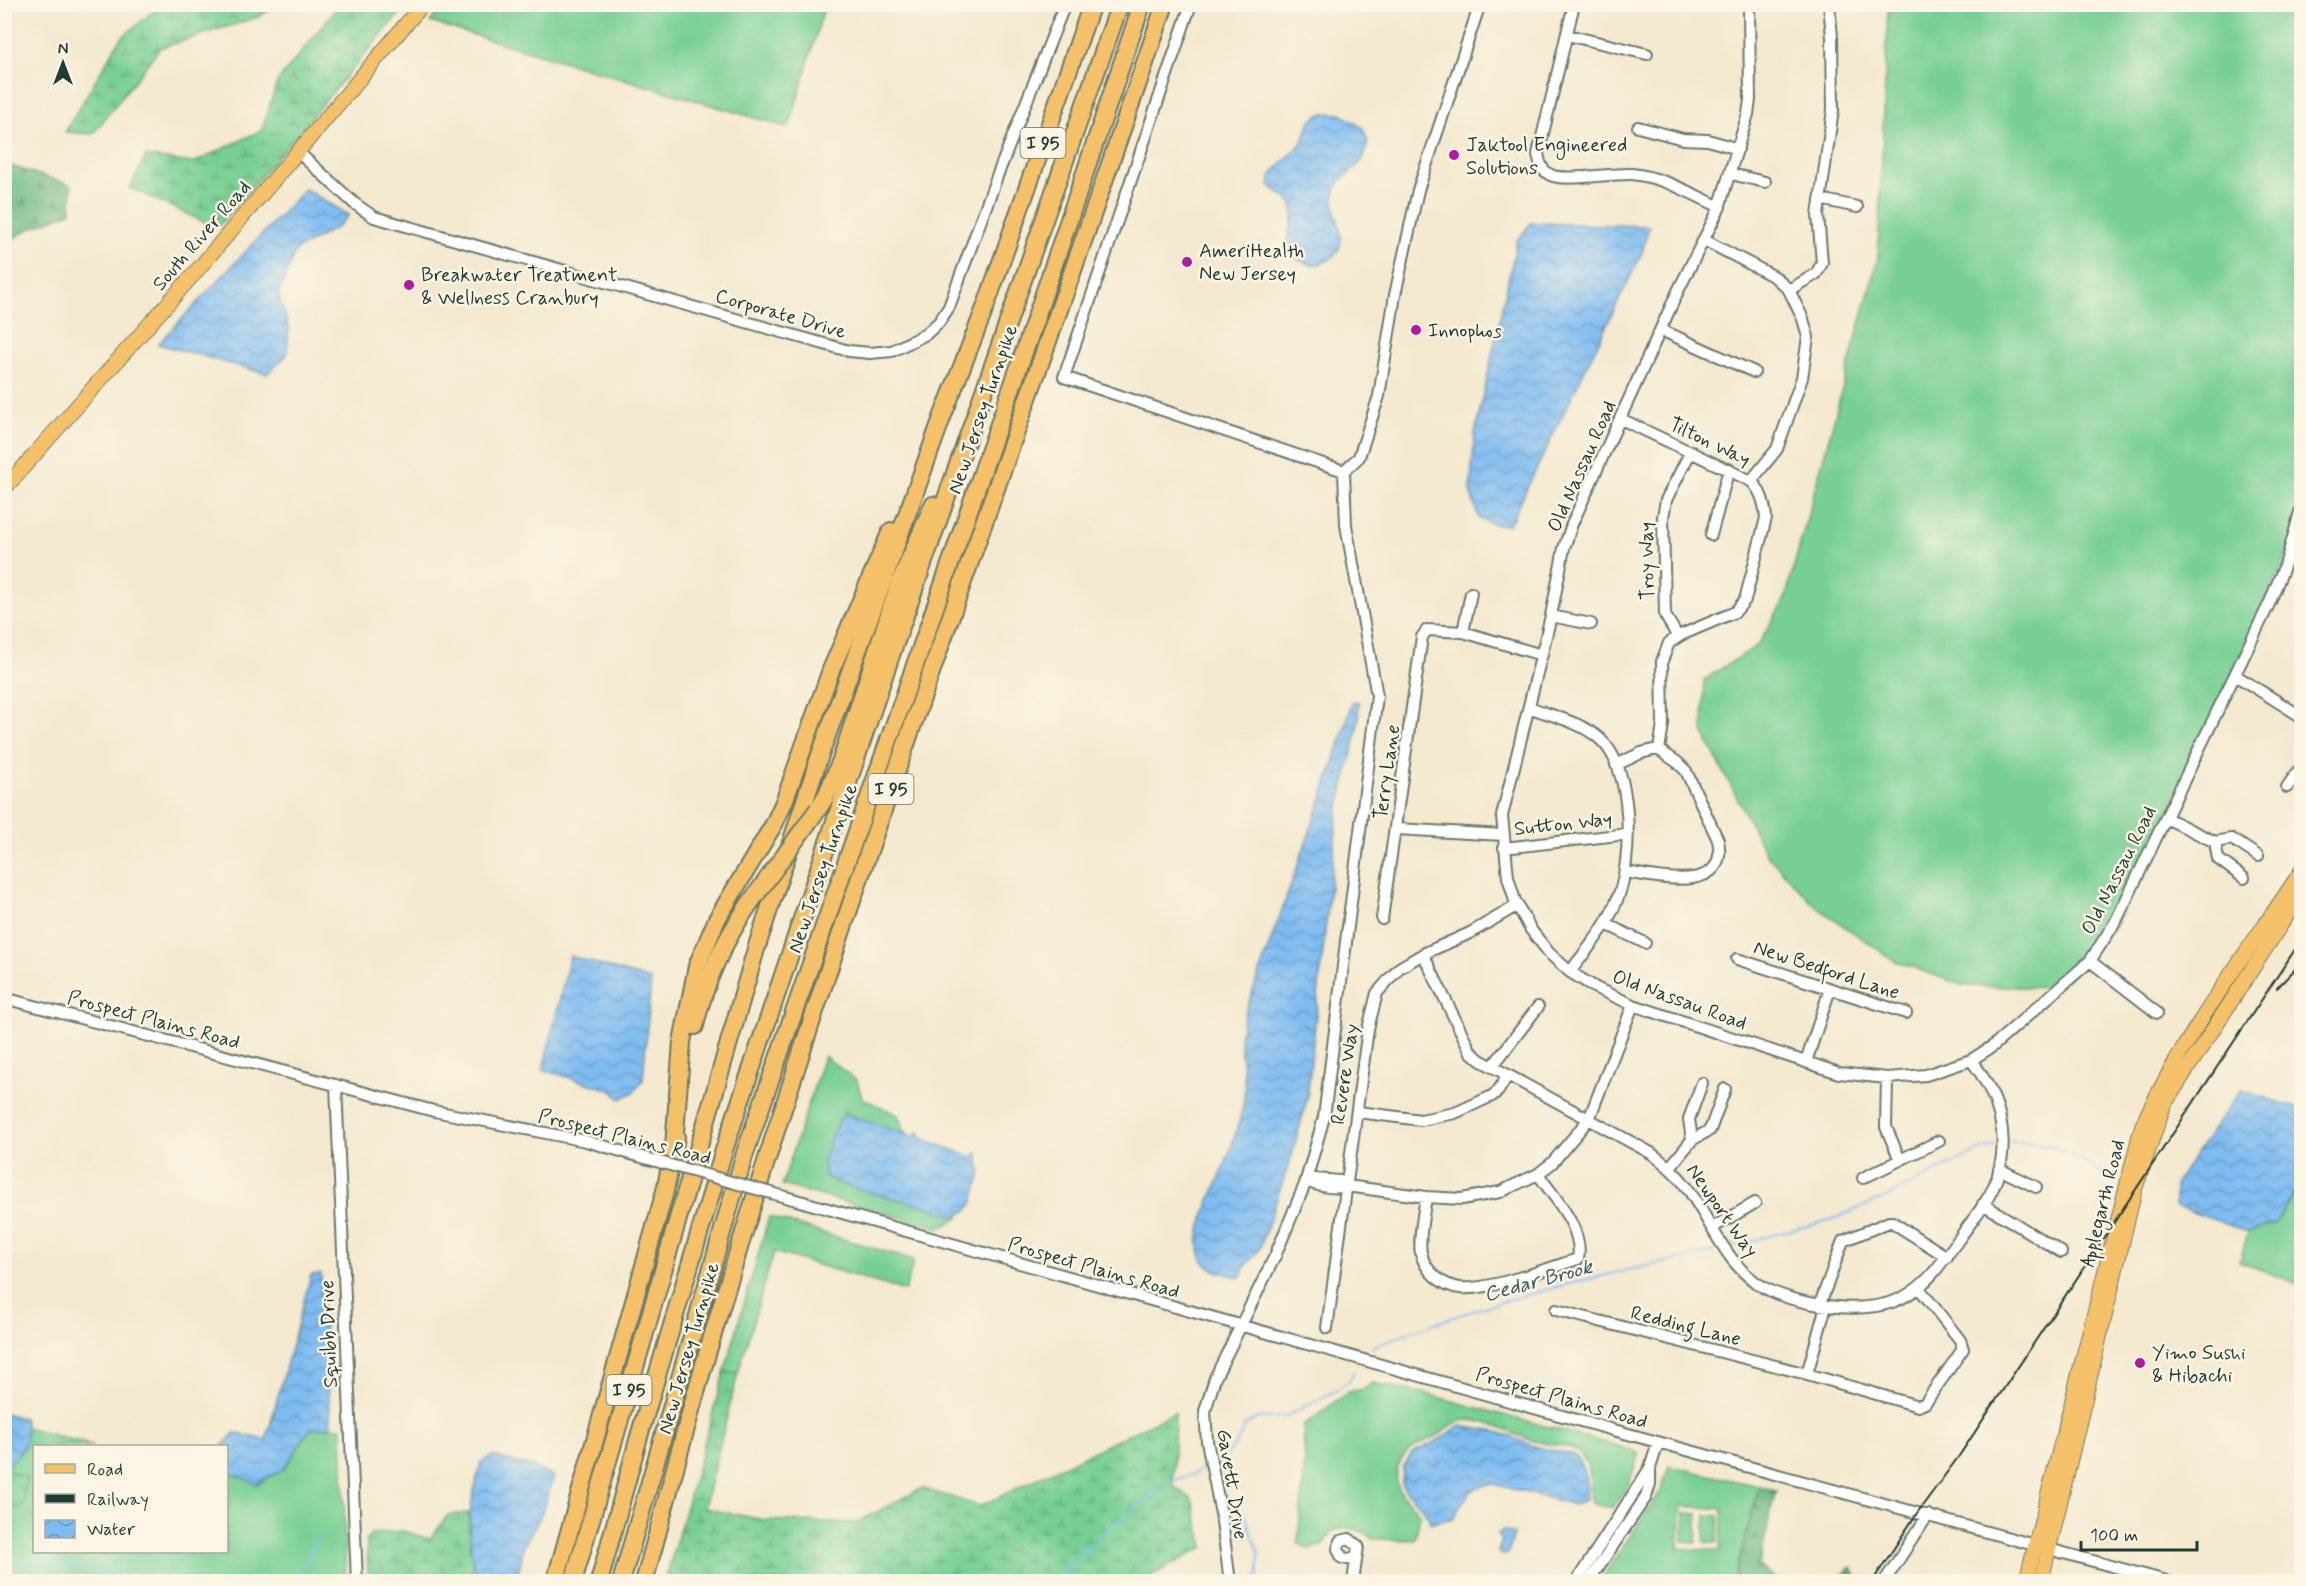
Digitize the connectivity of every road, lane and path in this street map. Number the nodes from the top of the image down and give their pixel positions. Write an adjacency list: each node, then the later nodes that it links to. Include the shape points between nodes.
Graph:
1 (423, 4): 16 (main road, South River Road)
2 (1065, 4): 16 (street, Corporate Drive, via 949,307 926,334 892,351 870,353 825,346 374,217)
3 (1092, 4): 27 (highway, New Jersey Turnpike / I 95)
4 (1120, 4): 24 (highway, New Jersey Turnpike / I 95)
5 (1142, 4): 116 (highway, New Jersey Turnpike / I 95, via 745,1153)
6 (1165, 4): 117 (highway, New Jersey Turnpike / I 95, via 793,1080 717,1322)
7 (1191, 4): 31 (street, via 1064,377)
8 (1480, 4): 31 (street, via 1418,190 1395,295 1379,396 1359,457)
9 (1574, 4): 12 (street)
10 (1749, 4): 15 (street, Old Nassau Road, via 1751,87)
11 (1829, 4): 19 (street, via 1833,110)
12 (1567, 35): 13 (street); 20 (street, via 1538,154 1545,172 1562,177 1634,174 1659,179)
13 (1647, 54)
14 (1638, 127): 15 (street)
15 (1738, 149): 17 (street, Old Nassau Road)
16 (298, 152): 33 (main road, South River Road)
17 (1731, 174): 18 (street); 20 (street, Old Nassau Road)
18 (1765, 183)
19 (1820, 199): 21 (street); 23 (street, via 1822,263 1816,274)
20 (1720, 207): 22 (street, Old Nassau Road)
21 (1857, 207)
22 (1704, 240): 23 (street, via 1775,277); 25 (street, Old Nassau Road)
23 (1789, 290): 32 (street, via 1808,337 1802,378 1776,449)
24 (1016, 298): 86 (highway, bridge, via 995,337 946,473 909,557 831,785 716,959 691,1043); 115 (highway, New Jersey Turnpike / I 95, via 725,1147)
25 (1661, 330): 26 (street); 28 (street, Old Nassau Road)
26 (1754, 372)
27 (943, 415): 86 (highway, via 831,670 784,802 717,919 700,957 682,1042); 114 (highway, New Jersey Turnpike / I 95, via 820,755 756,949)
28 (1621, 418): 29 (street, Tilton Way); 37 (street, Old Nassau Road, via 1572,524)
29 (1691, 451): 30 (street, Tilton Way); 40 (street, Troy Way, via 1666,500 1663,517 1665,615)
30 (1729, 470): 32 (street, Tilton Way); 35 (street)
31 (1344, 471): 92 (street, Gavett Drive, via 1346,525 1377,696 1324,1117)
32 (1751, 482): 40 (street, Tilton Way, via 1756,486 1766,518 1745,600 1735,612)
33 (4, 489)
34 (2301, 505): 42 (street, Old Nassau Road, via 2287,559)
35 (1711, 535)
36 (1471, 593): 39 (street)
37 (1551, 616): 38 (street); 41 (street, Old Nassau Road)
38 (1591, 624)
39 (1463, 632): 41 (street); 50 (street, Terry Lane, via 1427,630 1422,637)
40 (1678, 637): 45 (street, via 1669,643 1662,661 1663,724)
41 (1542, 655): 43 (street, Old Nassau Road)
42 (2235, 675): 44 (street); 49 (street, Old Nassau Road)
43 (1529, 707): 46 (street, via 1586,729 1601,740); 52 (street, Old Nassau Road, via 1502,816)
44 (2301, 717)
45 (1659, 750): 46 (street, via 1641,753); 57 (street, via 1686,771 1718,840 1719,861 1700,877 1682,880)
46 (1616, 765): 51 (street, via 1626,796)
47 (2301, 766): 48 (street)
48 (2287, 788)
49 (2166, 818): 53 (street); 66 (street, Old Nassau Road, via 2116,921)
50 (1396, 829): 52 (street); 61 (street, Terry Lane)
51 (1627, 834): 54 (street, Sutton Way); 57 (street)
52 (1503, 835): 54 (street, Old Nassau Road)
53 (2215, 842): 55 (street, via 2232,839); 58 (street, via 2218,859)
54 (1504, 848): 60 (street, Old Nassau Road, via 1508,877)
55 (2258, 856)
56 (2301, 870): 110 (main road, Applegarth Road, via 2180,1052 2142,1126)
57 (1625, 872): 62 (street)
58 (2244, 878)
59 (2301, 892): 110 (main road, Applegarth Road, via 2164,1105 2135,1189)
60 (1518, 905): 64 (street, Revere Way); 67 (street, Old Nassau Road, via 1531,930)
61 (1382, 919)
62 (1606, 924): 63 (street); 67 (street)
63 (1645, 943)
64 (1423, 954): 76 (street, Newport Way, via 1471,1052); 82 (street, Revere Way, via 1393,974 1373,1003)
65 (1737, 959): 68 (street, New Bedford Lane)
66 (2090, 961): 72 (street); 74 (street, Old Nassau Road, via 1993,1046)
67 (1570, 972): 70 (street, Old Nassau Road)
68 (1830, 989): 73 (street, New Bedford Lane); 75 (street)
69 (4, 998): 80 (street, Prospect Plains Road)
70 (1633, 1005): 75 (street, Old Nassau Road); 83 (street)
71 (1538, 1007): 76 (street)
72 (2157, 1012)
73 (1906, 1013)
74 (1971, 1060): 78 (street, Old Nassau Road, via 1926,1075); 89 (street, Newport Way, via 1984,1076 2002,1122 2004,1140)
75 (1806, 1062): 78 (street, Old Nassau Road, via 1839,1073)
76 (1492, 1067): 77 (street, Newport Way)
77 (1508, 1075): 82 (street, via 1492,1096 1455,1113 1420,1120); 83 (street, Newport Way)
78 (1887, 1078): 87 (street, via 1887,1127)
79 (1702, 1083): 84 (street, via 1689,1119)
80 (336, 1085): 104 (street, Prospect Plains Road, bridge, via 434,1111 586,1141); 112 (street, Squibb Drive)
81 (1725, 1089): 84 (street, via 1710,1130)
82 (1358, 1112): 93 (street, Revere Way)
83 (1589, 1119): 88 (street, Newport Way); 90 (street)
84 (1692, 1140): 88 (street)
85 (1939, 1141): 87 (street)
86 (674, 1146): 113 (highway)
87 (1900, 1160): 91 (street)
88 (1670, 1167): 98 (street, Newport Way)
89 (1999, 1169): 94 (street); 97 (street, Newport Way)
90 (1538, 1174): 95 (street, via 1480,1197); 95 (street, via 1569,1219 1578,1245 1578,1260 1480,1287 1451,1286 1432,1275 1426,1266 1420,1252)
91 (1863, 1178)
92 (1306, 1180): 93 (street, via 1340,1181); 104 (street, Gavett Drive, via 1275,1256)
93 (1347, 1186): 95 (street); 105 (street, Revere Way)
94 (2036, 1186)
95 (1426, 1197)
96 (1755, 1203): 98 (street)
97 (1983, 1204): 99 (street); 100 (street, Newport Way)
98 (1712, 1228): 102 (street, Newport Way, via 1728,1256 1758,1284)
99 (2061, 1252)
100 (1947, 1257): 101 (street, Newport Way); 102 (street, via 1889,1222 1843,1241)
101 (1920, 1288): 102 (street, Newport Way, via 1877,1307); 106 (street, Redding Lane, via 1960,1340 1963,1350 1925,1403 1907,1404)
102 (1823, 1305): 106 (street)
103 (1556, 1310): 106 (street, Redding Lane)
104 (1239, 1326): 107 (street, Prospect Plains Road); 118 (street, Gavett Drive, via 1205,1411)
105 (1327, 1328)
106 (1807, 1374)
107 (1658, 1443): 108 (street); 109 (street, Prospect Plains Road)
108 (1650, 1468): 120 (street); 121 (street, via 1646,1497)
109 (1928, 1515): 110 (street, Prospect Plains Road); 122 (street)
110 (2042, 1548): 123 (main road, Applegarth Road); 124 (main road, Applegarth Road); 125 (street, Prospect Plains Road)
111 (1355, 1560): 119 (street)
112 (357, 1581)
113 (555, 1581)
114 (573, 1581)
115 (599, 1581)
116 (621, 1581)
117 (644, 1581)
118 (1230, 1581)
119 (1353, 1581)
120 (1576, 1581)
121 (1588, 1581)
122 (1884, 1581)
123 (2026, 1581)
124 (2041, 1581)
125 (2170, 1581)

